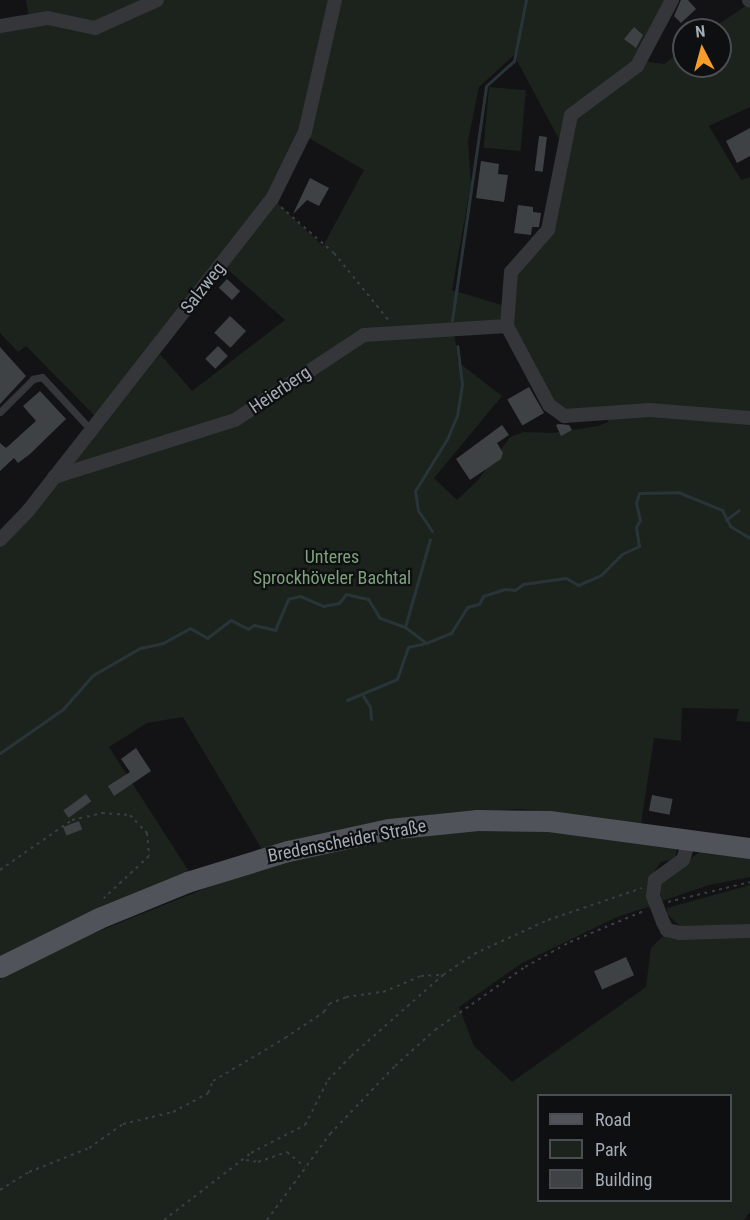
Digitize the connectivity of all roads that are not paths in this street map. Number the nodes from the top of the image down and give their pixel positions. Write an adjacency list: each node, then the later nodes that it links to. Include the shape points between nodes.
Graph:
1 (157, 0): 4 (street, via 95,28 48,18)
2 (335, 0): 8 (street, Salzweg, via 306,132 272,200)
3 (672, 0): 5 (street, via 637,66 571,115 558,167 552,216 540,242 511,272)
4 (0, 26)
5 (507, 326): 7 (street, via 557,413 572,417 650,410); 9 (street, Heierberg, via 364,335 235,420)
6 (0, 412): 8 (lane, via 33,379 42,377)
7 (750, 418)
8 (92, 430): 9 (street, Salzweg)
9 (54, 477): 10 (street, Salzweg)
10 (0, 540)
11 (689, 840): 12 (main road, Bredenscheider Straße); 13 (street, bridge, via 683,860 662,872 656,898 667,930); 14 (main road, Bredenscheider Straße, via 549,821 478,820 389,829 229,867 99,918)
12 (750, 848)
13 (750, 931)
14 (0, 967)

